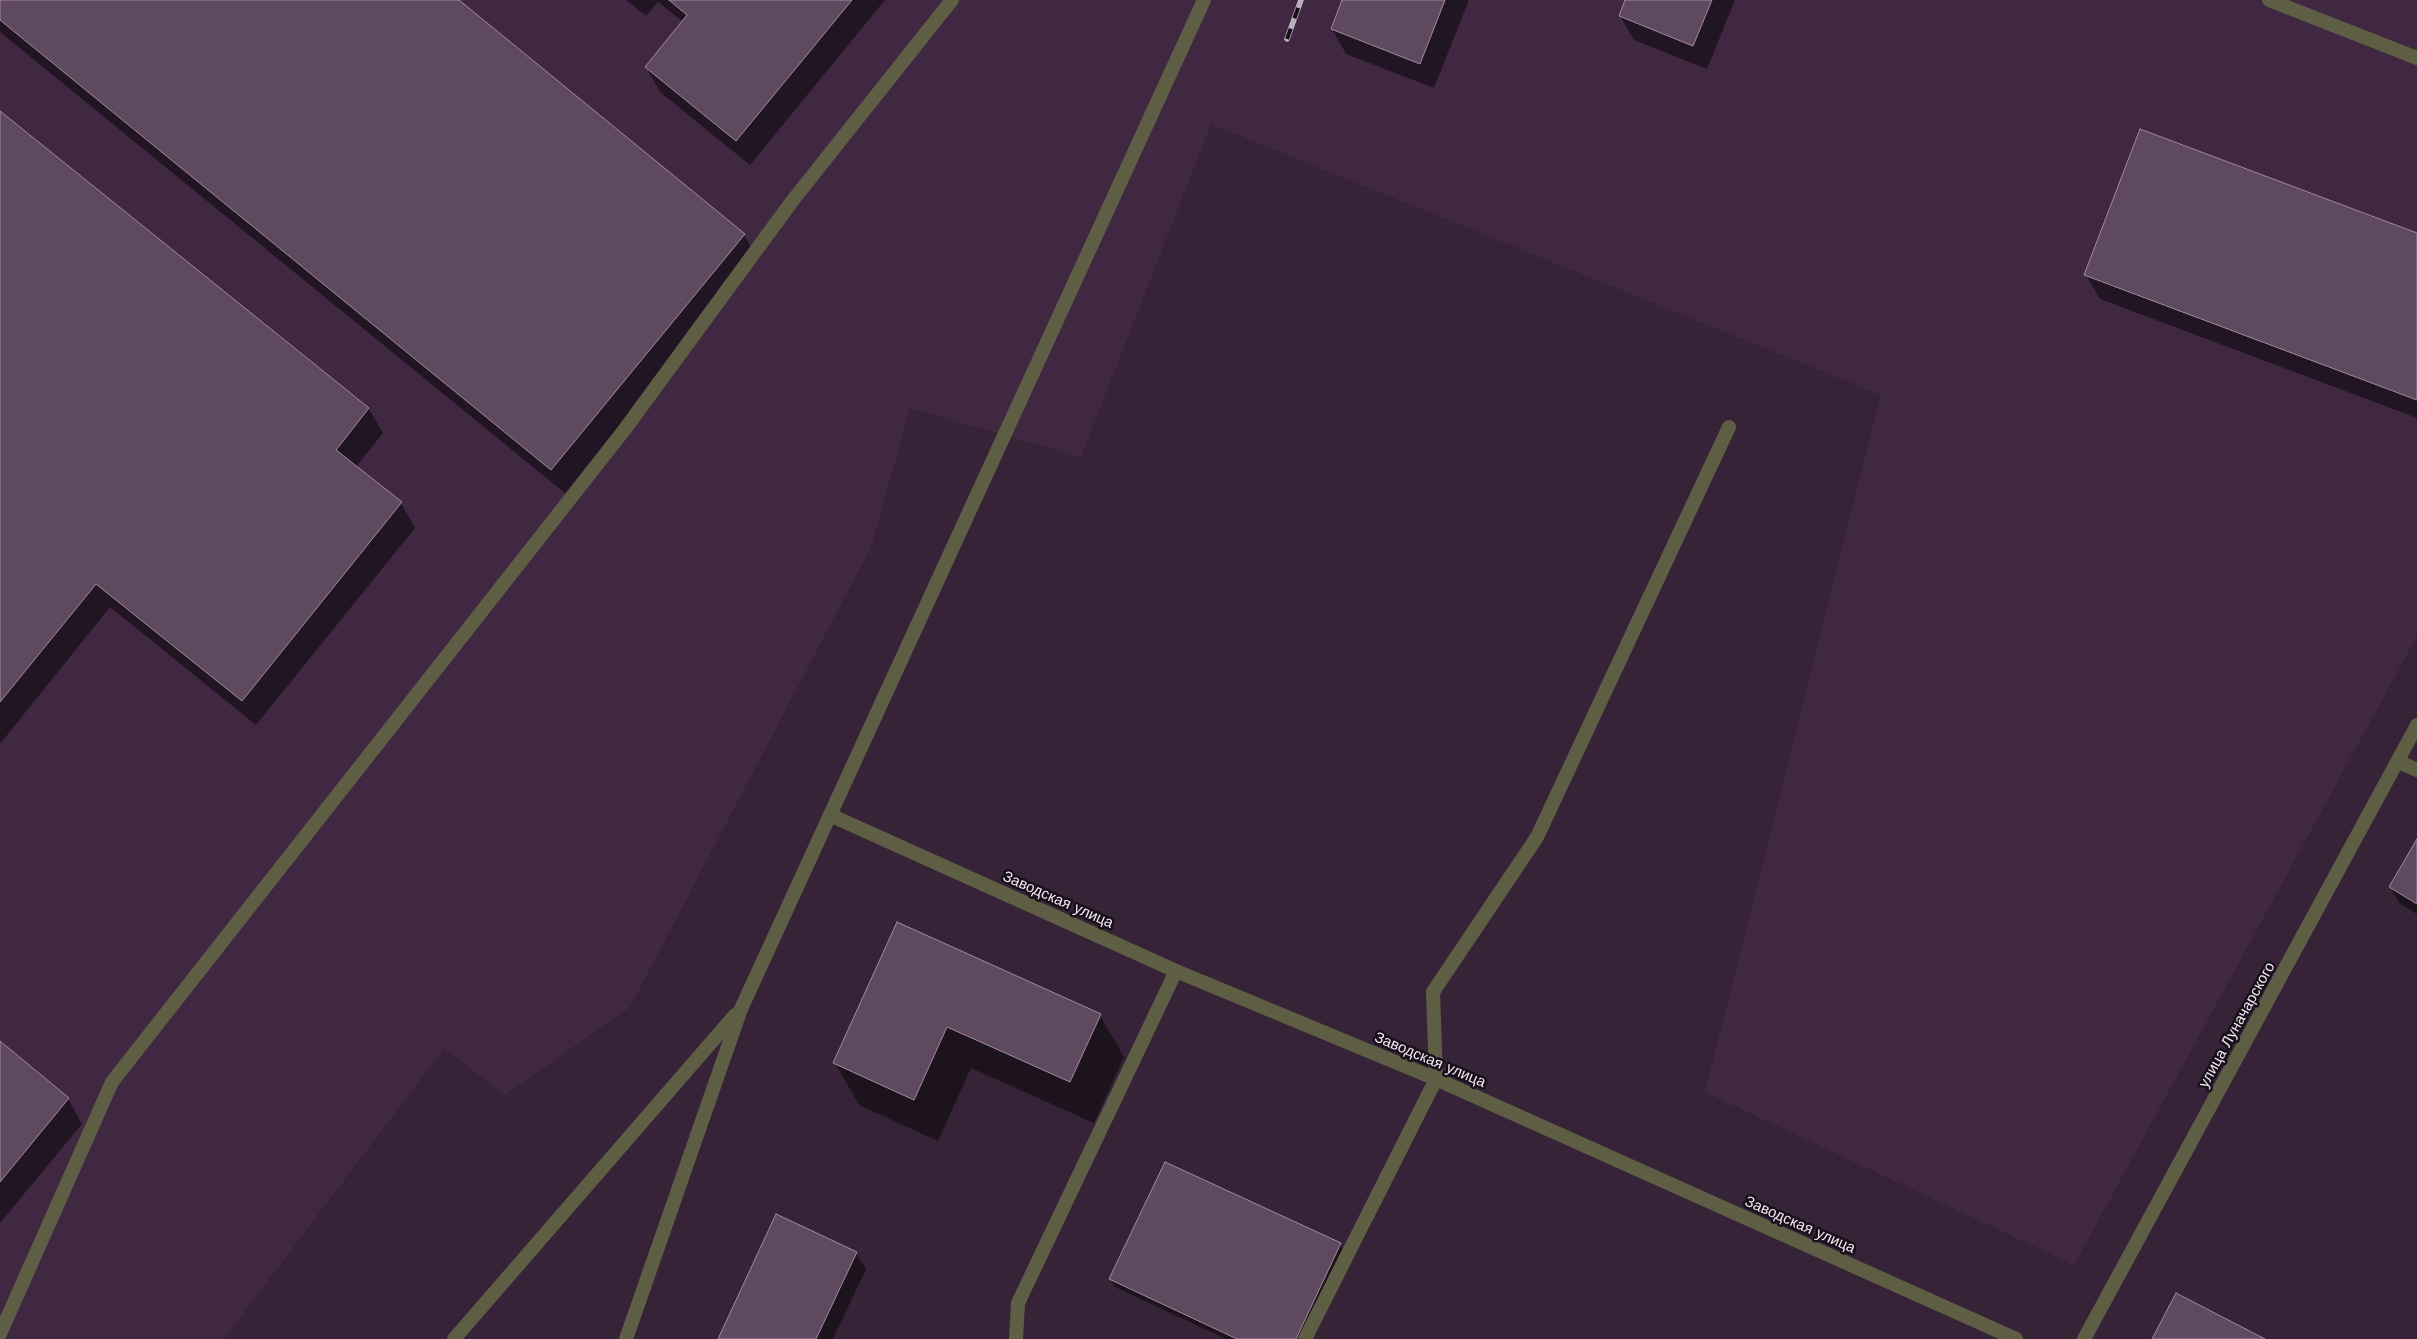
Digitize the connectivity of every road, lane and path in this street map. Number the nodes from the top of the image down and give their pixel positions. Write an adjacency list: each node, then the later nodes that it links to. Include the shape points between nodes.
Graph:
1 (952, 0): 13 (street, via 793,200 625,429 112,1082)
2 (1204, 0): 9 (street)
3 (2270, 0): 4 (street)
4 (2417, 58)
5 (1729, 427): 12 (street, via 1537,837 1433,992)
6 (2417, 725): 7 (street, улица Луначарского)
7 (2399, 762): 8 (street); 19 (street, улица Луначарского)
8 (2417, 770)
9 (830, 815): 10 (street, Заводская улица); 11 (street)
10 (1176, 971): 12 (street, Заводская улица); 16 (street, via 1018,1303)
11 (741, 1009): 14 (street); 15 (street)
12 (1436, 1080): 17 (street); 18 (street, Заводская улица)
13 (0, 1334)
14 (454, 1339)
15 (626, 1339)
16 (1016, 1339)
17 (1305, 1339)
18 (2016, 1339)
19 (2084, 1339)

